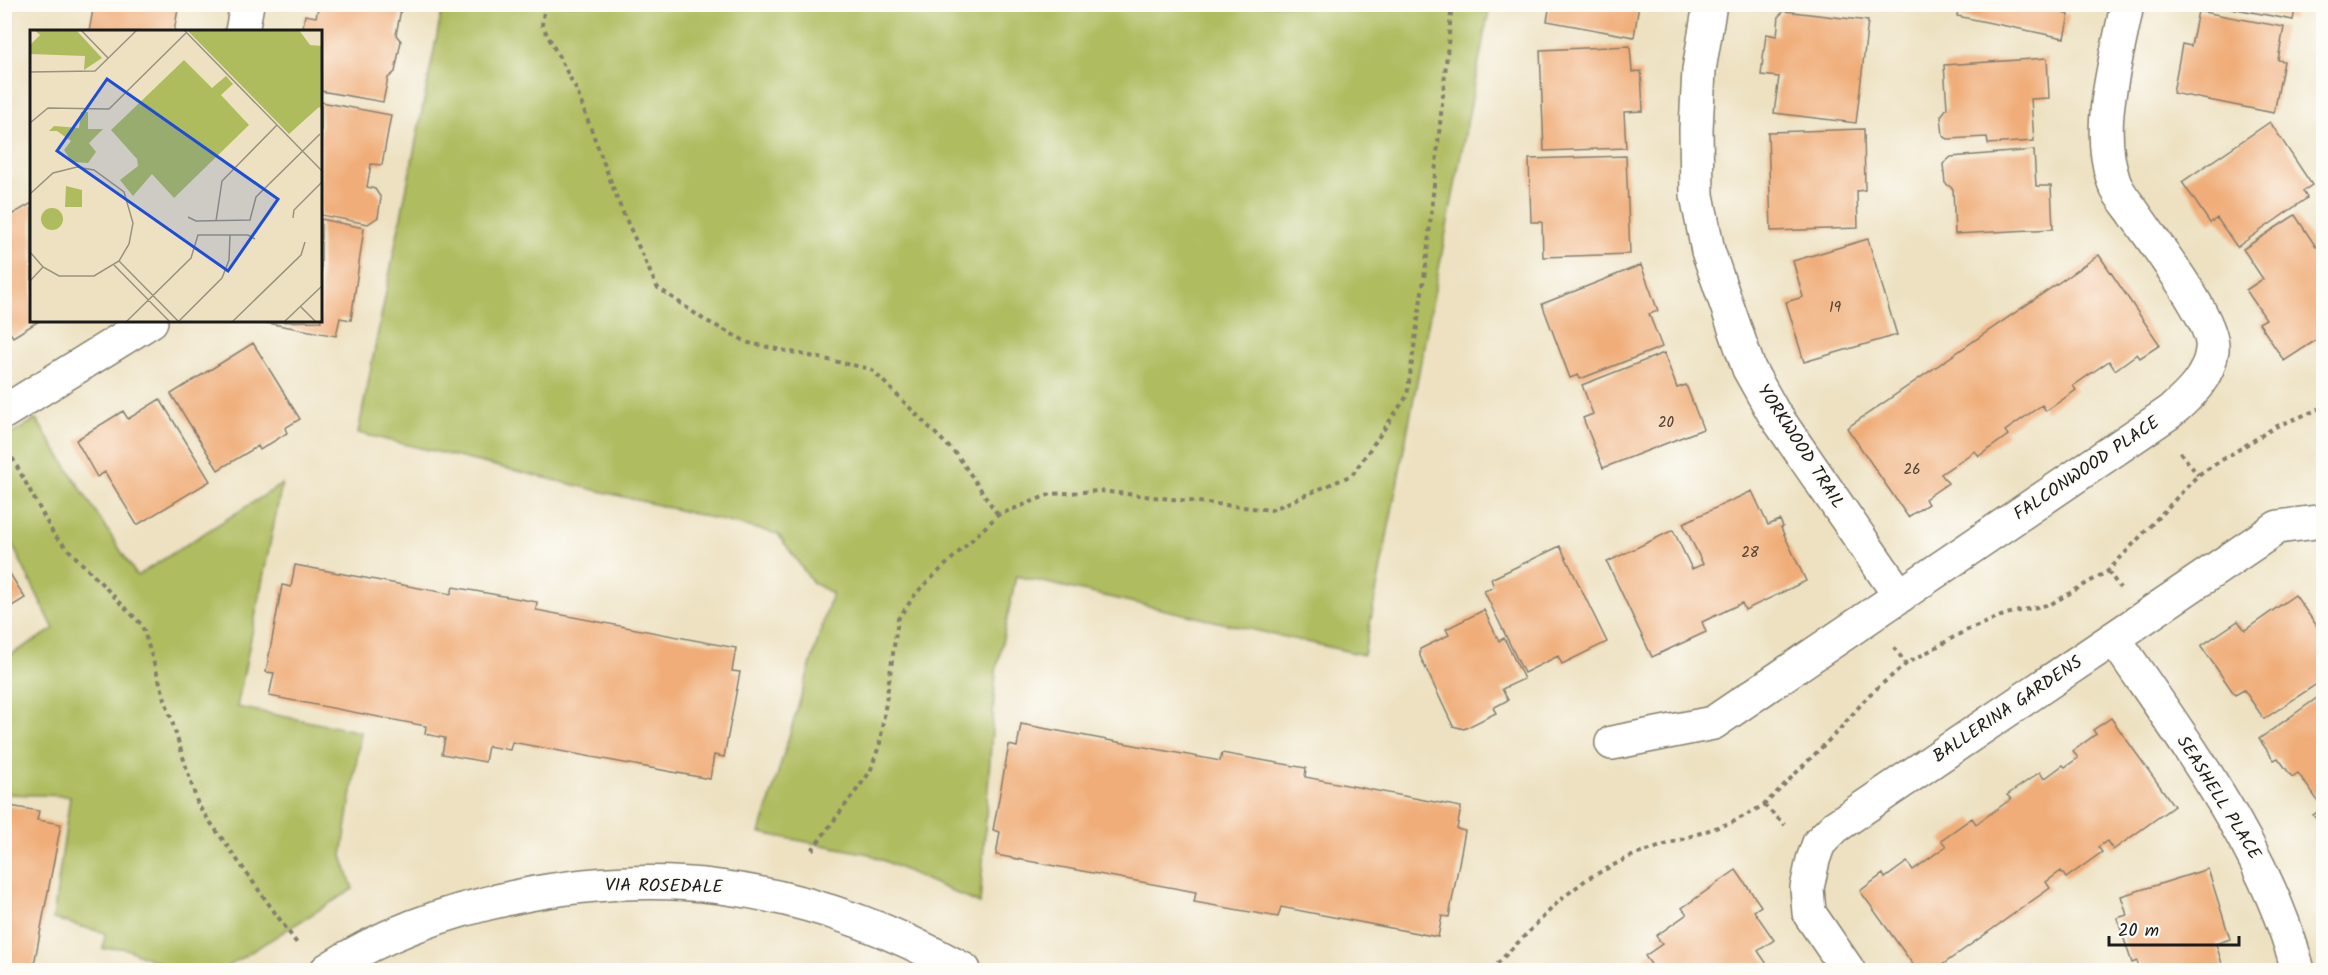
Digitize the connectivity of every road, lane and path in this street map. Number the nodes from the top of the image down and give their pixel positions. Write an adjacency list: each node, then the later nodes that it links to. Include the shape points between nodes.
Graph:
1 (247, 4): 6 (street)
2 (545, 4): 13 (path, via 543,25 576,89 620,206 657,288 703,319 749,343 871,369 958,456)
3 (1452, 4): 13 (path, via 1426,264 1407,396 1352,475 1271,510 1100,491 1052,494)
4 (1710, 4): 17 (street, YORKWOOD TRAIL, via 1699,70 1696,129 1697,195 1708,251 1749,369 1768,404)
5 (2127, 4): 17 (street, FALCONWOOD PLACE, via 2105,123 2106,154 2113,182 2210,330 2212,350 2204,374 2192,394 2170,412)
6 (242, 30)
7 (148, 322): 9 (street)
8 (2324, 407): 12 (path, via 2275,427)
9 (4, 412)
10 (4, 444): 25 (path, via 54,535 142,625 198,805)
11 (2177, 447): 12 (path)
12 (2198, 475): 15 (path)
13 (998, 515): 24 (path, via 917,592 898,619 880,743 870,772)
14 (2324, 521): 18 (street, BALLERINA GARDENS, via 2278,527)
15 (2108, 571): 16 (path); 20 (path, via 2051,604 2006,614 1963,632)
16 (2121, 590)
17 (1900, 596): 21 (street, FALCONWOOD PLACE, via 1713,723)
18 (2114, 638): 29 (street, BALLERINA GARDENS, via 1835,827 1819,843 1807,888 1809,913); 30 (street, SEASHELL PLACE, via 2257,859)
19 (1890, 641): 20 (path)
20 (1906, 664): 22 (path, via 1869,695)
21 (1612, 743)
22 (1764, 805): 23 (path); 28 (path, via 1733,822 1629,857 1587,879 1560,900)
23 (1787, 826)
24 (812, 850)
25 (302, 950)
26 (327, 970): 27 (street, VIA ROSEDALE, via 393,936 458,911 525,894 622,883 720,886 803,903 867,923)
27 (964, 970)
28 (1491, 970)
29 (1848, 970)
30 (2298, 970)

